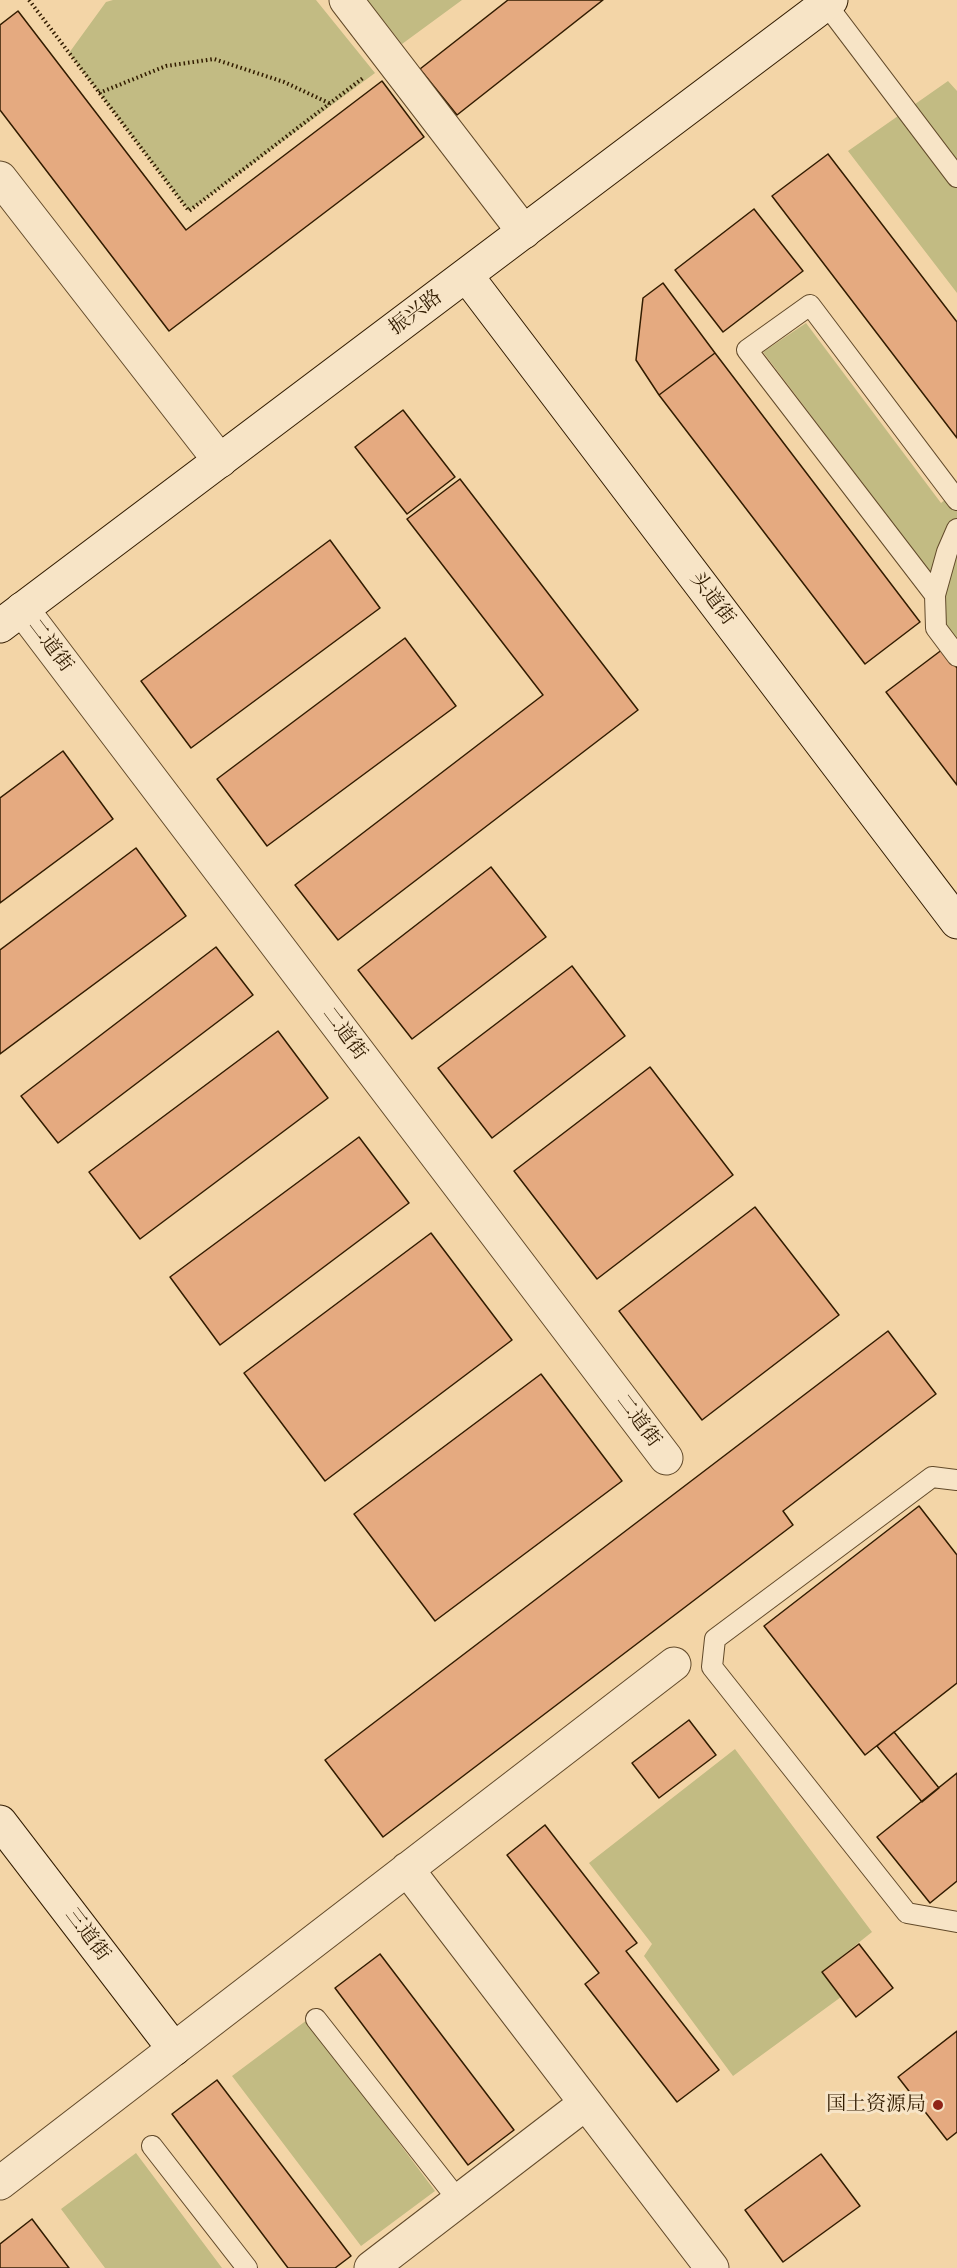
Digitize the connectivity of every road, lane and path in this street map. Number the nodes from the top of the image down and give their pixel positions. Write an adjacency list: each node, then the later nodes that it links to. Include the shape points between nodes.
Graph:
1 (28, 0): 5 (path)
2 (346, 0): 4 (street)
3 (829, 2): 7 (lane); 9 (street, 振兴路)
4 (390, 58): 6 (path); 9 (street)
5 (99, 93): 6 (path, via 166,66 214,59 284,82); 6 (path, via 189,212)
6 (330, 104)
7 (957, 177)
8 (0, 178): 11 (street)
9 (524, 232): 10 (street, 振兴路)
10 (466, 275): 11 (street, 振兴路); 17 (street, 头道街)
11 (220, 461): 15 (street, 振兴路)
12 (957, 500): 14 (lane, via 810,305 747,350)
13 (957, 529): 14 (lane)
14 (935, 595): 16 (lane, via 936,628)
15 (11, 618): 18 (street, 二道街)
16 (957, 656)
17 (957, 922)
18 (666, 1458)
19 (957, 1480): 23 (lane, via 932,1477 716,1639 712,1667 907,1912)
20 (674, 1664): 22 (street)
21 (0, 1822): 25 (street, 三道街)
22 (407, 1869): 25 (street); 26 (street)
23 (957, 1922)
24 (316, 2019): 29 (lane)
25 (174, 2049): 28 (street)
26 (586, 2103): 29 (street); 32 (street)
27 (153, 2146): 30 (lane)
28 (0, 2183)
29 (459, 2200): 31 (street)
30 (247, 2268)
31 (371, 2268)
32 (712, 2268)

